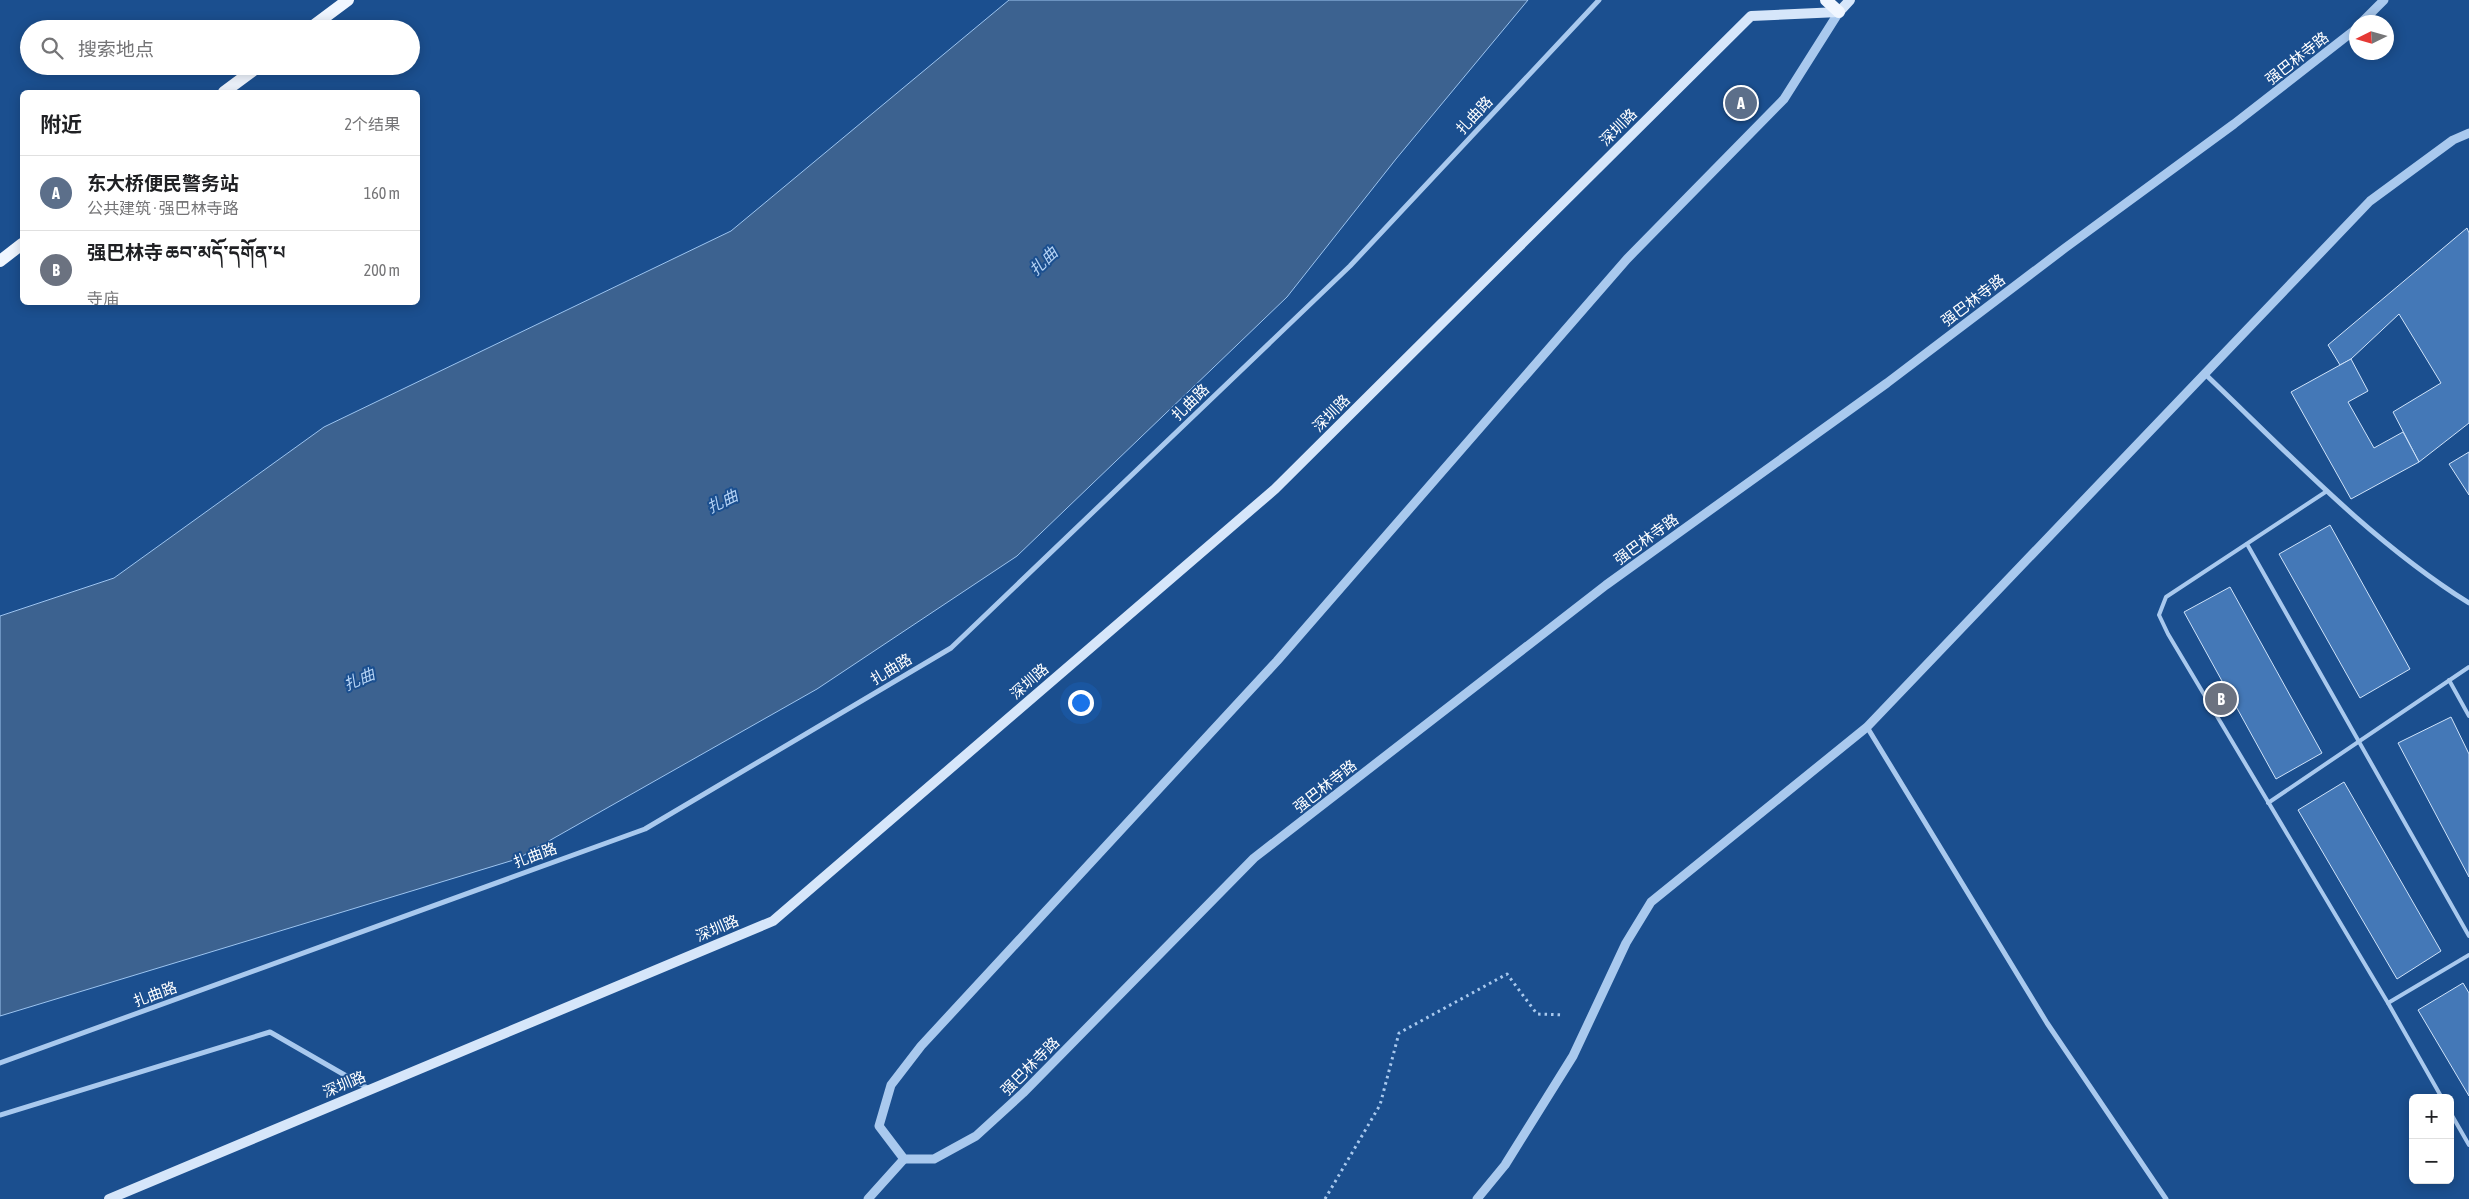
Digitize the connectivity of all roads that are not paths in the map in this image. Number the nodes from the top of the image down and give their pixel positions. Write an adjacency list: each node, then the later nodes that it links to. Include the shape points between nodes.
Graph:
1 (348, 0): 8 (main road)
2 (1599, 0): 28 (street, 扎曲路, via 1350,266 951,648 645,829)
3 (1826, 0): 6 (main road)
4 (1850, 0): 6 (main road)
5 (2384, 0): 7 (street)
6 (1839, 12): 29 (main road, 深圳路, via 1751,16 1276,489 773,921); 34 (street, via 1784,99 1627,259 1278,661 922,1046 891,1085 878,1126)
7 (2369, 15)
8 (321, 20)
9 (2349, 34): 34 (street, 强巴林寺路, via 1887,383 1606,585 1254,858 1023,1093 976,1136 934,1159)
10 (247, 75): 11 (main road)
11 (227, 90)
12 (2469, 133): 15 (street, via 2453,140 2370,200)
13 (20, 246): 14 (main road)
14 (0, 261)
15 (2204, 373): 16 (street); 22 (street)
16 (2327, 491): 17 (lane); 18 (street, via 2426,576)
17 (2246, 544): 23 (lane); 24 (lane, via 2166,597 2159,615)
18 (2469, 603)
19 (2469, 667): 20 (lane)
20 (2449, 680): 21 (lane); 23 (lane)
21 (2469, 716)
22 (1867, 727): 37 (street, via 1651,902 1626,943 1573,1056 1505,1165); 38 (street, via 2047,1023)
23 (2359, 742): 24 (lane); 25 (lane)
24 (2268, 803): 27 (lane)
25 (2469, 936)
26 (2469, 955): 27 (lane)
27 (2388, 1003): 30 (lane)
28 (0, 1063)
29 (370, 1090): 31 (street, via 270,1032); 35 (main road, 深圳路)
30 (2440, 1094)
31 (0, 1115)
32 (2454, 1119): 33 (lane)
33 (2469, 1145)
34 (904, 1159): 36 (street)
35 (109, 1199)
36 (868, 1199)
37 (1477, 1199)
38 (2166, 1199)

